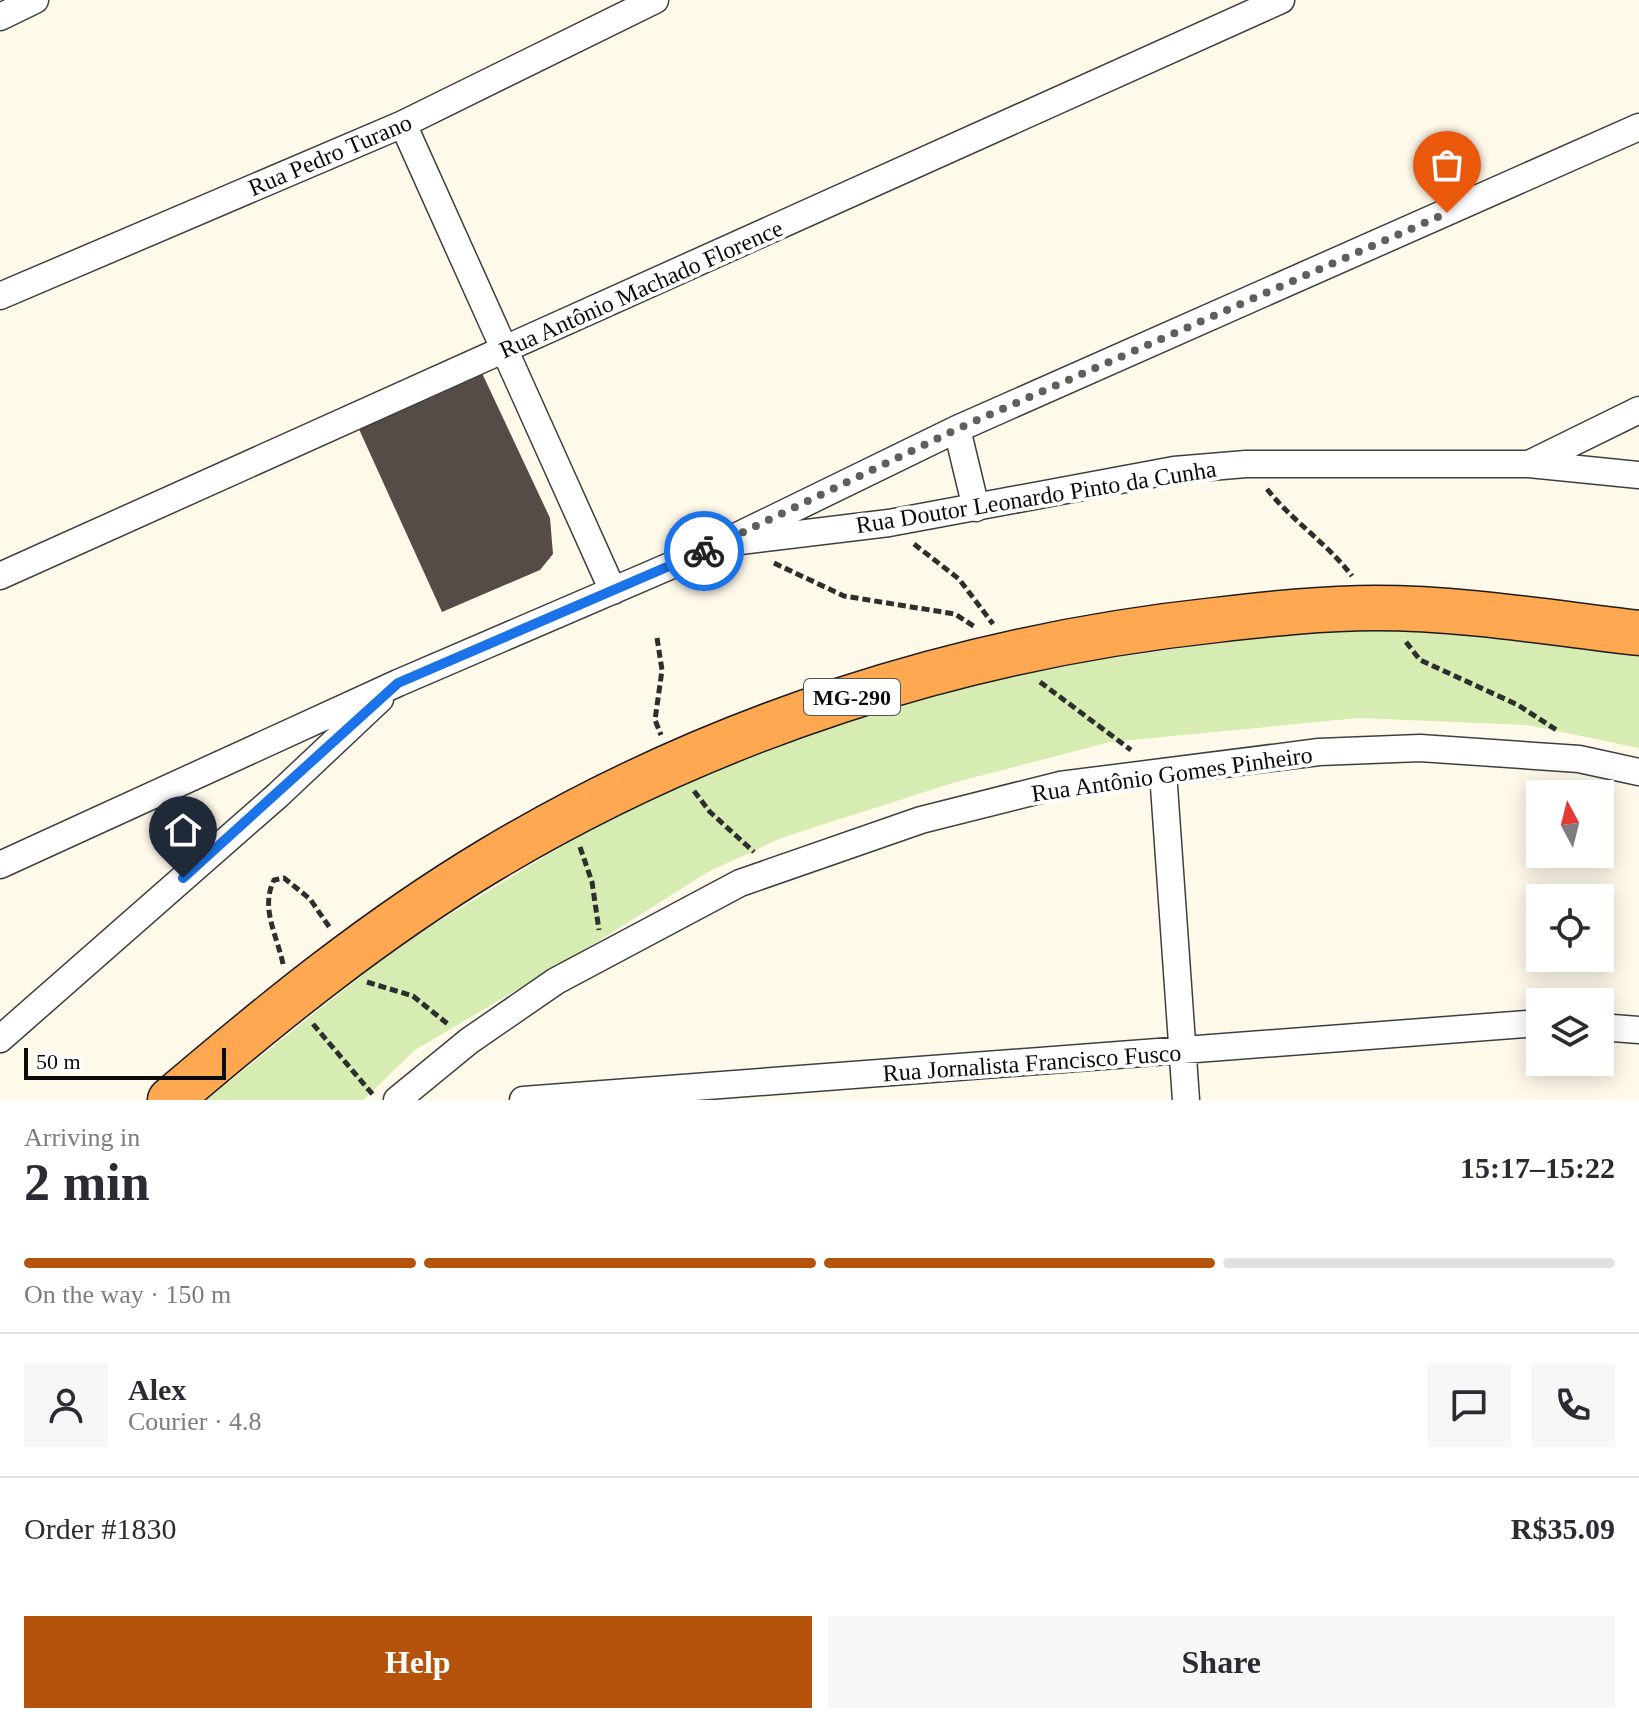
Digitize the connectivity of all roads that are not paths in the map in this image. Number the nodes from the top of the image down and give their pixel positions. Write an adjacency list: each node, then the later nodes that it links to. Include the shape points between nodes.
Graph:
1 (35, 0): 4 (street)
2 (655, 0): 5 (street, Rua Pedro Turano)
3 (1281, 0): 8 (street, Rua Antônio Machado Florence)
4 (0, 17)
5 (403, 124): 7 (street, Rua Pedro Turano); 8 (street)
6 (1639, 127): 10 (street)
7 (0, 296)
8 (506, 350): 15 (street, Rua Antônio Machado Florence); 16 (street)
9 (1639, 410): 11 (street)
10 (957, 429): 13 (street); 14 (street)
11 (1529, 464): 12 (street, Rua Doutor Leonardo Pinto da Cunha); 13 (street, Rua Doutor Leonardo Pinto da Cunha, via 1246,464 1174,470)
12 (1639, 475)
13 (976, 508): 14 (street, Rua Doutor Leonardo Pinto da Cunha)
14 (721, 544): 16 (street)
15 (0, 576)
16 (613, 591): 18 (street)
17 (1639, 633): 27 (highway, MG-290, via 1375,608 1280,613 1130,629 900,681 672,765 489,861 290,997)
18 (398, 683): 21 (street); 25 (street)
19 (1163, 772): 20 (street, Rua Antônio Gomes Pinheiro, via 1319,752 1420,748 1579,759); 26 (street); 28 (street, Rua Antônio Gomes Pinheiro, via 1060,785 921,820 772,869 556,981 469,1041)
20 (1639, 772)
21 (0, 865)
22 (1526, 1024): 26 (street, Rua Jornalista Francisco Fusco)
23 (1614, 1028): 24 (street)
24 (1639, 1030)
25 (0, 1039)
26 (1182, 1053): 29 (street, Rua Jornalista Francisco Fusco); 30 (street)
27 (170, 1100)
28 (397, 1100)
29 (523, 1100)
30 (1186, 1100)

